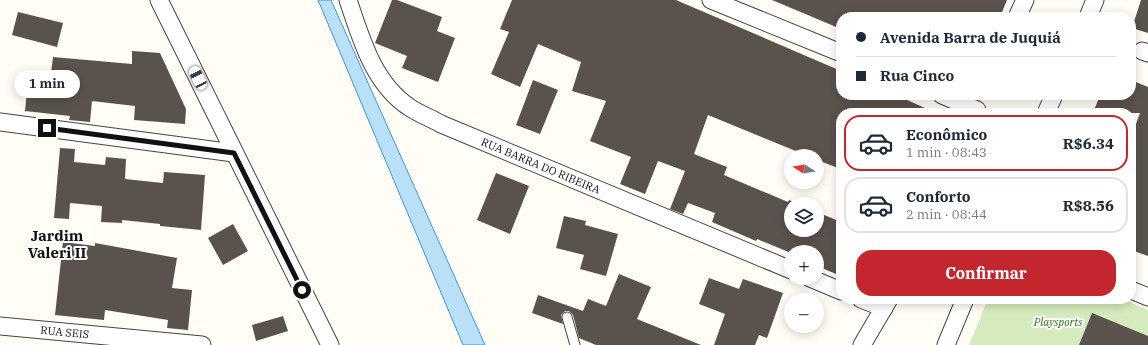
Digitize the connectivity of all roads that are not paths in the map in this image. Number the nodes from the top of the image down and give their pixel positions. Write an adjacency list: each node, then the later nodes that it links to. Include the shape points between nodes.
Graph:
1 (158, 0): 12 (street, via 218,116)
2 (348, 0): 13 (street, RUA BARRA DO RIBEIRA, via 373,66 389,90 408,107 441,124)
3 (711, 0): 8 (street)
4 (1025, 0): 6 (street)
5 (1095, 0): 7 (street)
6 (1019, 12)
7 (1090, 12)
8 (836, 51)
9 (959, 100): 10 (street)
10 (979, 106)
11 (0, 122): 12 (street)
12 (234, 153): 23 (street)
13 (784, 267)
14 (824, 284): 15 (street)
15 (836, 289)
16 (1136, 292): 17 (street)
17 (1148, 297)
18 (886, 304): 25 (street)
19 (963, 304): 26 (street)
20 (568, 317): 24 (lane)
21 (0, 326): 22 (street, RUA SEIS)
22 (202, 345)
23 (330, 345)
24 (575, 345)
25 (862, 345)
26 (946, 345)

